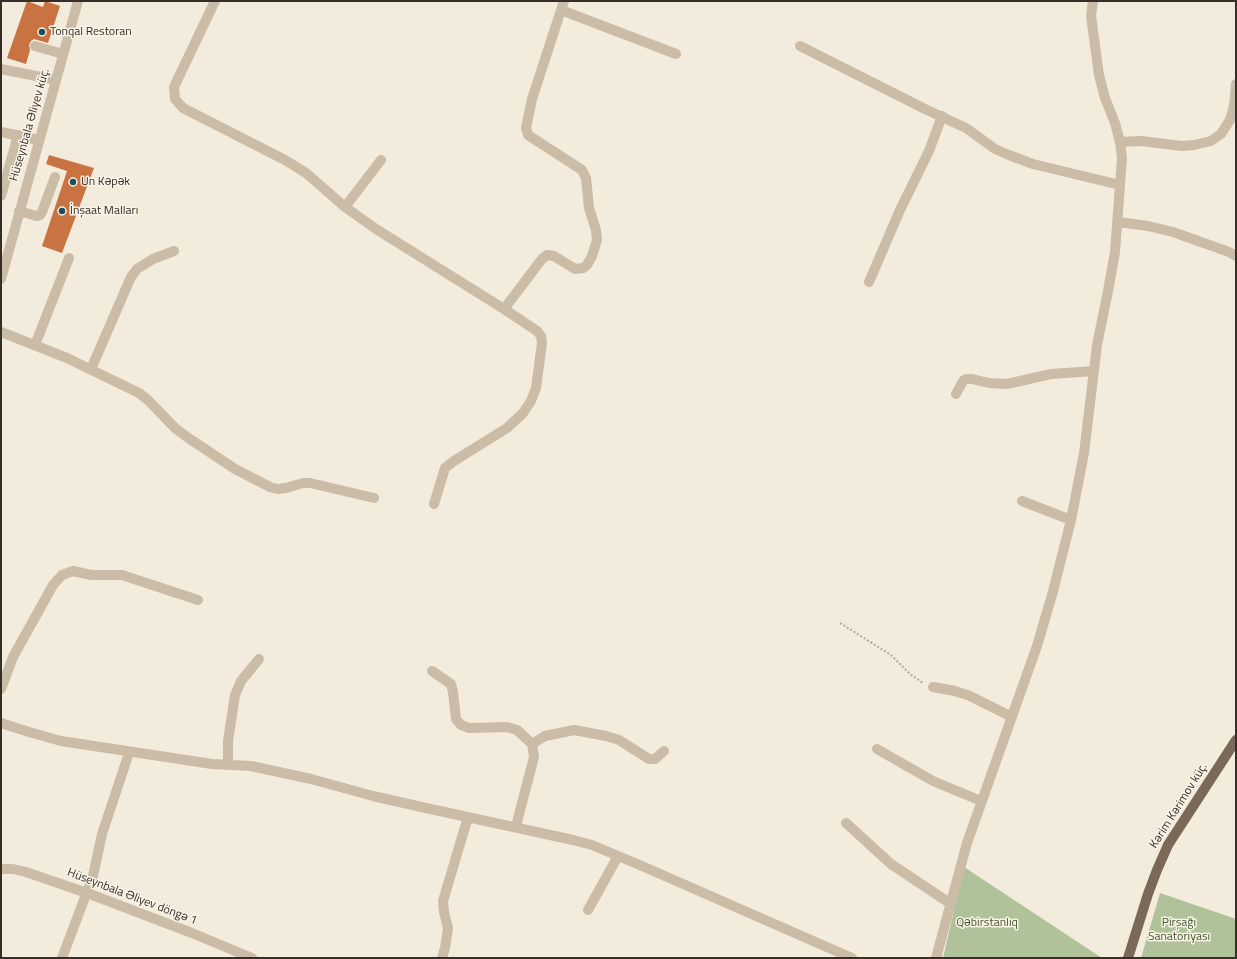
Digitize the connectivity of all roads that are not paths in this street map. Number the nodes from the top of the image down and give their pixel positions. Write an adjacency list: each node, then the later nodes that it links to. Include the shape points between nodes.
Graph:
1 (78, 1): 7 (street, Hüseynbala Əliyev küç.)
2 (215, 1): 21 (street, via 174,87 175,99 183,108 306,173)
3 (1092, 1): 16 (street, via 1091,16 1099,75)
4 (563, 6): 8 (street); 30 (street, via 532,99 526,128 528,135 582,170 586,178 596,240 592,256 583,268 575,269 554,256 547,255)
5 (35, 46): 7 (street)
6 (800, 46): 12 (street)
7 (63, 54): 10 (street, Hüseynbala Əliyev küç.)
8 (676, 54)
9 (1, 69): 10 (street)
10 (56, 80): 15 (street, Hüseynbala Əliyev küç.)
11 (1236, 84): 16 (street, via 1230,120 1221,134 1211,141 1182,146 1141,141)
12 (942, 116): 19 (street, via 1009,156); 29 (street, via 929,151)
13 (1, 132): 14 (street)
14 (18, 135): 15 (street); 20 (street)
15 (39, 140): 22 (street, Hüseynbala Əliyev küç.)
16 (1120, 142): 19 (street)
17 (381, 160): 21 (street)
18 (55, 177): 22 (street, via 40,215)
19 (1120, 185): 23 (street)
20 (1, 196)
21 (345, 207): 30 (street)
22 (19, 211): 27 (street, Hüseynbala Əliyev küç.)
23 (1118, 222): 25 (street, via 1173,232); 34 (street)
24 (174, 251): 33 (street, via 153,259 137,269 131,277)
25 (1236, 256)
26 (69, 258): 32 (street)
27 (3, 262): 28 (street, Hüseynbala Əliyev küç.)
28 (1, 279)
29 (869, 282)
30 (504, 309): 38 (street, via 538,331 541,336 536,388 532,401 507,428 445,468)
31 (1, 332): 32 (street)
32 (35, 345): 33 (street)
33 (91, 369): 36 (street, via 139,393 187,437 235,469 270,487 278,489 310,483)
34 (1094, 370): 35 (street, via 1051,374 1007,384 966,379); 39 (street, via 1084,453)
35 (956, 394)
36 (374, 498)
37 (1022, 501): 39 (street)
38 (434, 504)
39 (1071, 520): 45 (street, via 1050,603)
40 (198, 600): 44 (street, via 122,575 91,575 73,571 62,575 53,584 13,657)
41 (259, 660): 52 (street, via 241,681 235,695 228,741)
42 (432, 671): 48 (street, via 451,684 456,719 461,725 469,728 507,727 517,730)
43 (933, 687): 45 (street, via 970,696)
44 (1, 688)
45 (1012, 717): 53 (street)
46 (1, 723): 51 (street, via 61,741)
47 (1236, 740): 67 (main road, Kərim Kərimov küç., via 1168,845 1152,882)
48 (532, 744): 50 (street, via 545,736 574,730 619,740 649,759 655,759); 56 (street, via 534,757)
49 (877, 749): 53 (street, via 934,780)
50 (664, 751)
51 (129, 753): 52 (street); 59 (street, via 102,834)
52 (228, 765): 54 (street, via 251,766)
53 (981, 801): 60 (street, via 958,872)
54 (468, 817): 56 (street); 64 (street, via 443,900 448,928)
55 (846, 823): 60 (street, via 891,864)
56 (516, 826): 57 (street, via 573,840)
57 (618, 856): 61 (street); 65 (street)
58 (1, 868): 59 (street, Hüseynbala Əliyev döngə 1, via 26,872)
59 (87, 893): 62 (street); 63 (street, Hüseynbala Əliyev döngə 1)
60 (951, 904): 66 (street)
61 (588, 910)
62 (62, 958)
63 (252, 958)
64 (442, 958)
65 (852, 958)
66 (936, 958)
67 (1128, 958)

